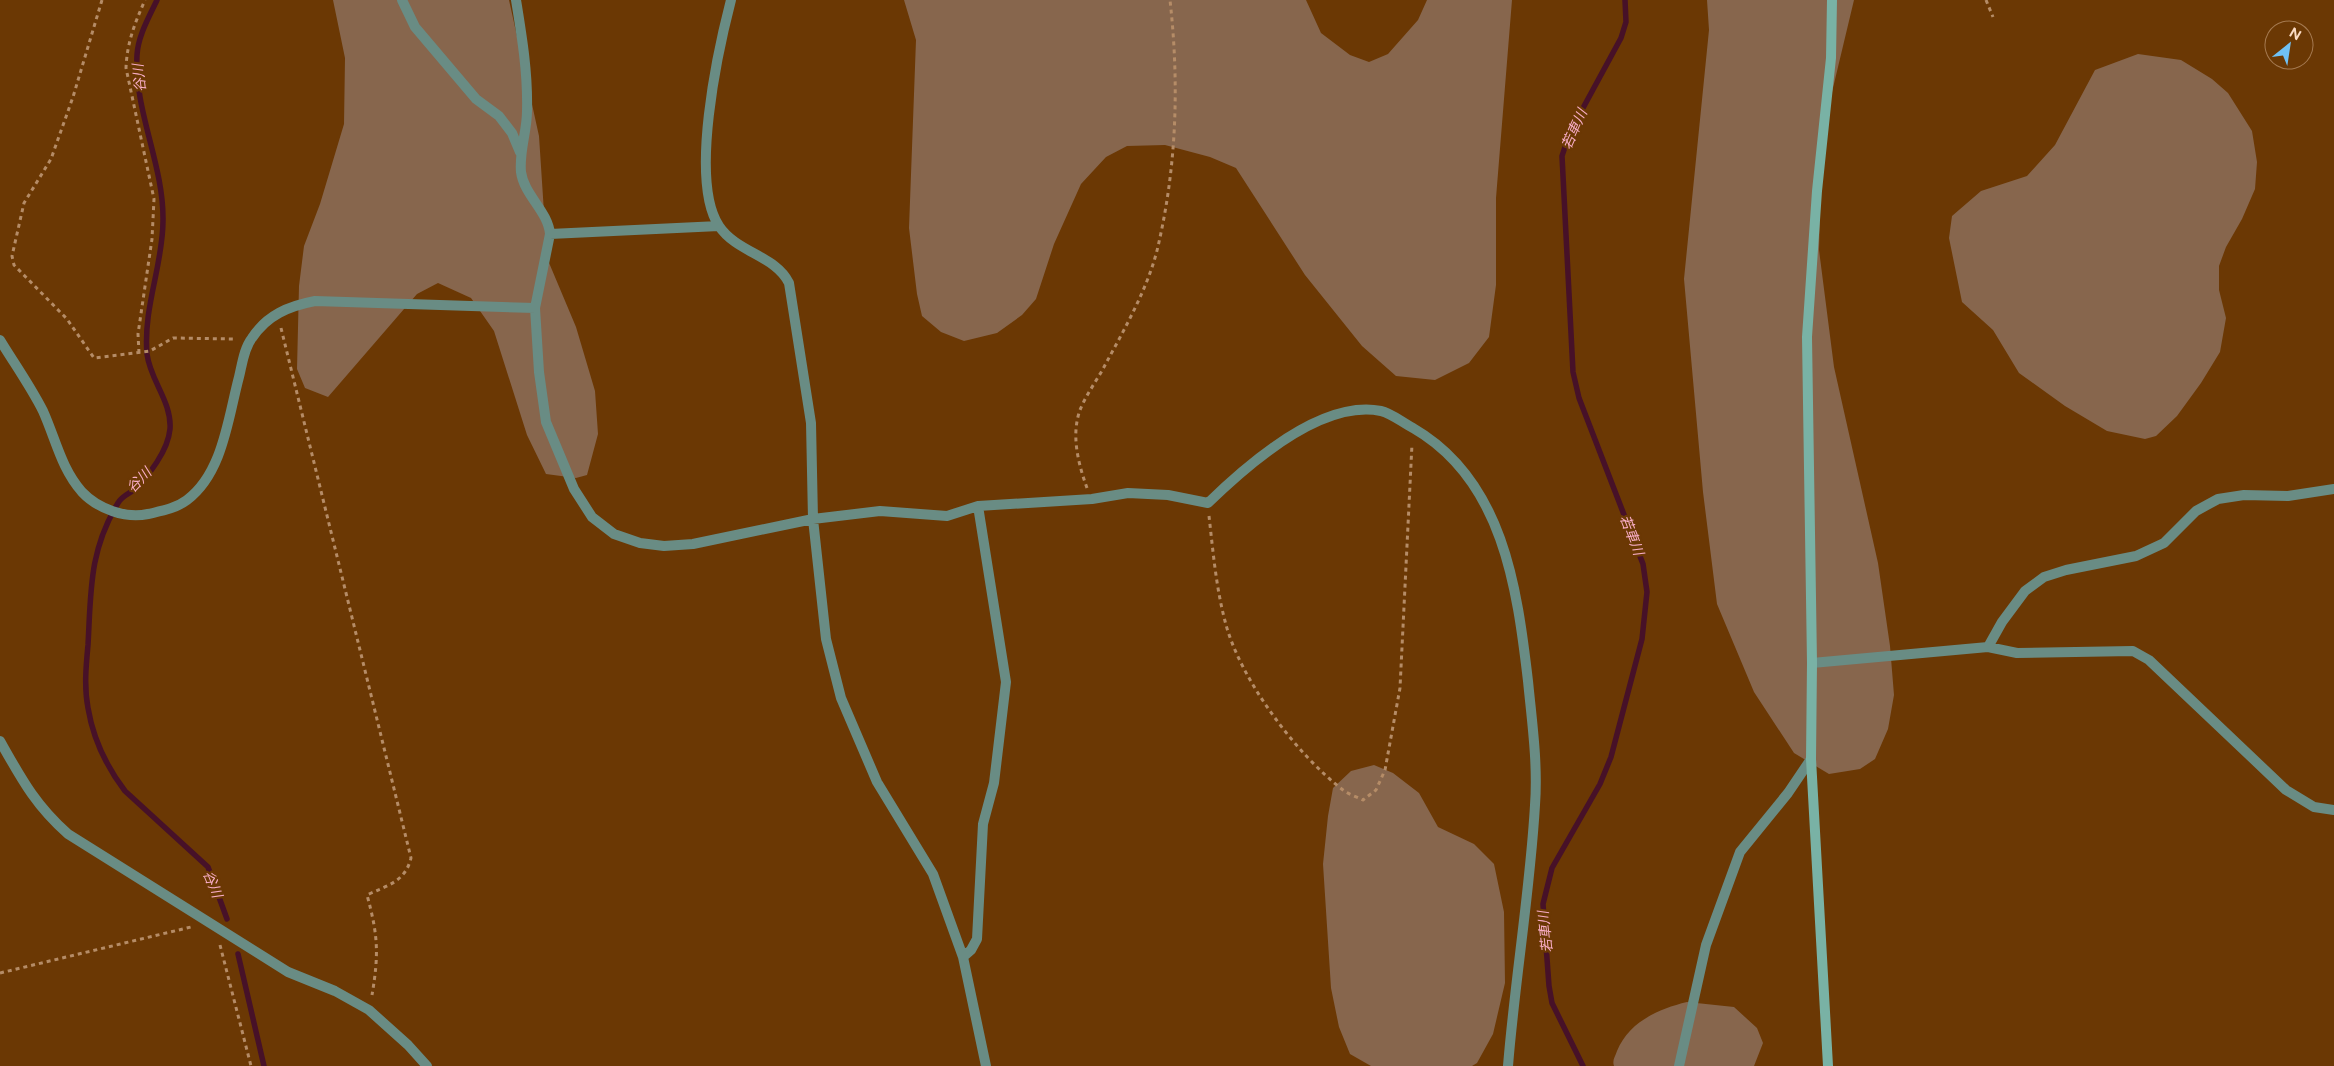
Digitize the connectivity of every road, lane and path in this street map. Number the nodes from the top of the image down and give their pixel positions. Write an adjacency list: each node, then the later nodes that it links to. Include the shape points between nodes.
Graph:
1 (102, 0): 17 (path, via 74,97 51,159 24,203 12,256 14,266 67,319 94,358)
2 (145, 0): 17 (path, via 127,47 126,68 154,199 153,232 138,334)
3 (402, 0): 10 (street, via 415,27 476,99 499,116 512,133)
4 (516, 0): 10 (street, via 528,74 527,114)
5 (731, 0): 11 (street, via 720,42 706,150 709,200)
6 (1170, 0): 20 (path, via 1176,58 1175,145 1159,243 1145,283 1080,410 1076,438 1080,469)
7 (1832, 0): 25 (street, via 1831,58 1817,191 1807,337)
8 (1986, 0): 9 (path)
9 (1993, 17)
10 (520, 152): 12 (street, via 521,174 549,224)
11 (719, 226): 12 (street); 23 (street, via 738,246 783,270 789,283 811,423)
12 (550, 234): 13 (street)
13 (535, 308): 14 (street, via 315,301 297,304); 23 (street, via 546,422 574,489 592,517 614,534 640,543 664,546 693,544)
14 (277, 313): 15 (street); 32 (path, via 411,858 401,878 367,895 376,930 377,966)
15 (250, 339): 16 (street, via 214,465 198,490 186,501 168,510 142,515 119,514 84,494 65,470 42,411); 17 (path, via 173,338)
16 (0, 340)
17 (141, 353)
18 (1413, 428): 21 (street, via 1382,411 1354,410 1312,424 1239,472); 21 (path, via 1400,688 1385,770 1376,790 1363,800 1344,791 1296,746 1248,679 1225,622 1215,572); 36 (street, via 1433,440 1459,464 1478,491 1501,540 1515,589 1522,634 1534,732 1536,804)
19 (2334, 489): 24 (street, via 2288,496 2244,494 2218,499 2196,511 2164,543 2136,556 2044,577 2025,591)
20 (1092, 499): 21 (street, via 1128,494); 22 (street)
21 (1208, 503)
22 (978, 506): 23 (street, via 947,516 880,511); 30 (street, via 1006,682 994,783 983,824 977,939)
23 (813, 519): 30 (street, via 826,639 841,698 877,782 933,874)
24 (1988, 647): 25 (street); 28 (street, via 2016,653 2133,651 2142,654 2286,790 2314,806)
25 (1812, 663): 27 (street)
26 (0, 741): 29 (street, via 29,792 68,834)
27 (1811, 759): 37 (street, via 1740,852 1706,945); 38 (street)
28 (2334, 810)
29 (212, 925): 31 (path); 32 (street, via 288,972 335,991); 33 (path)
30 (963, 957): 35 (street)
31 (0, 973)
32 (369, 1010): 34 (street)
33 (251, 1066)
34 (427, 1066)
35 (986, 1066)
36 (1508, 1066)
37 (1679, 1066)
38 (1828, 1066)

